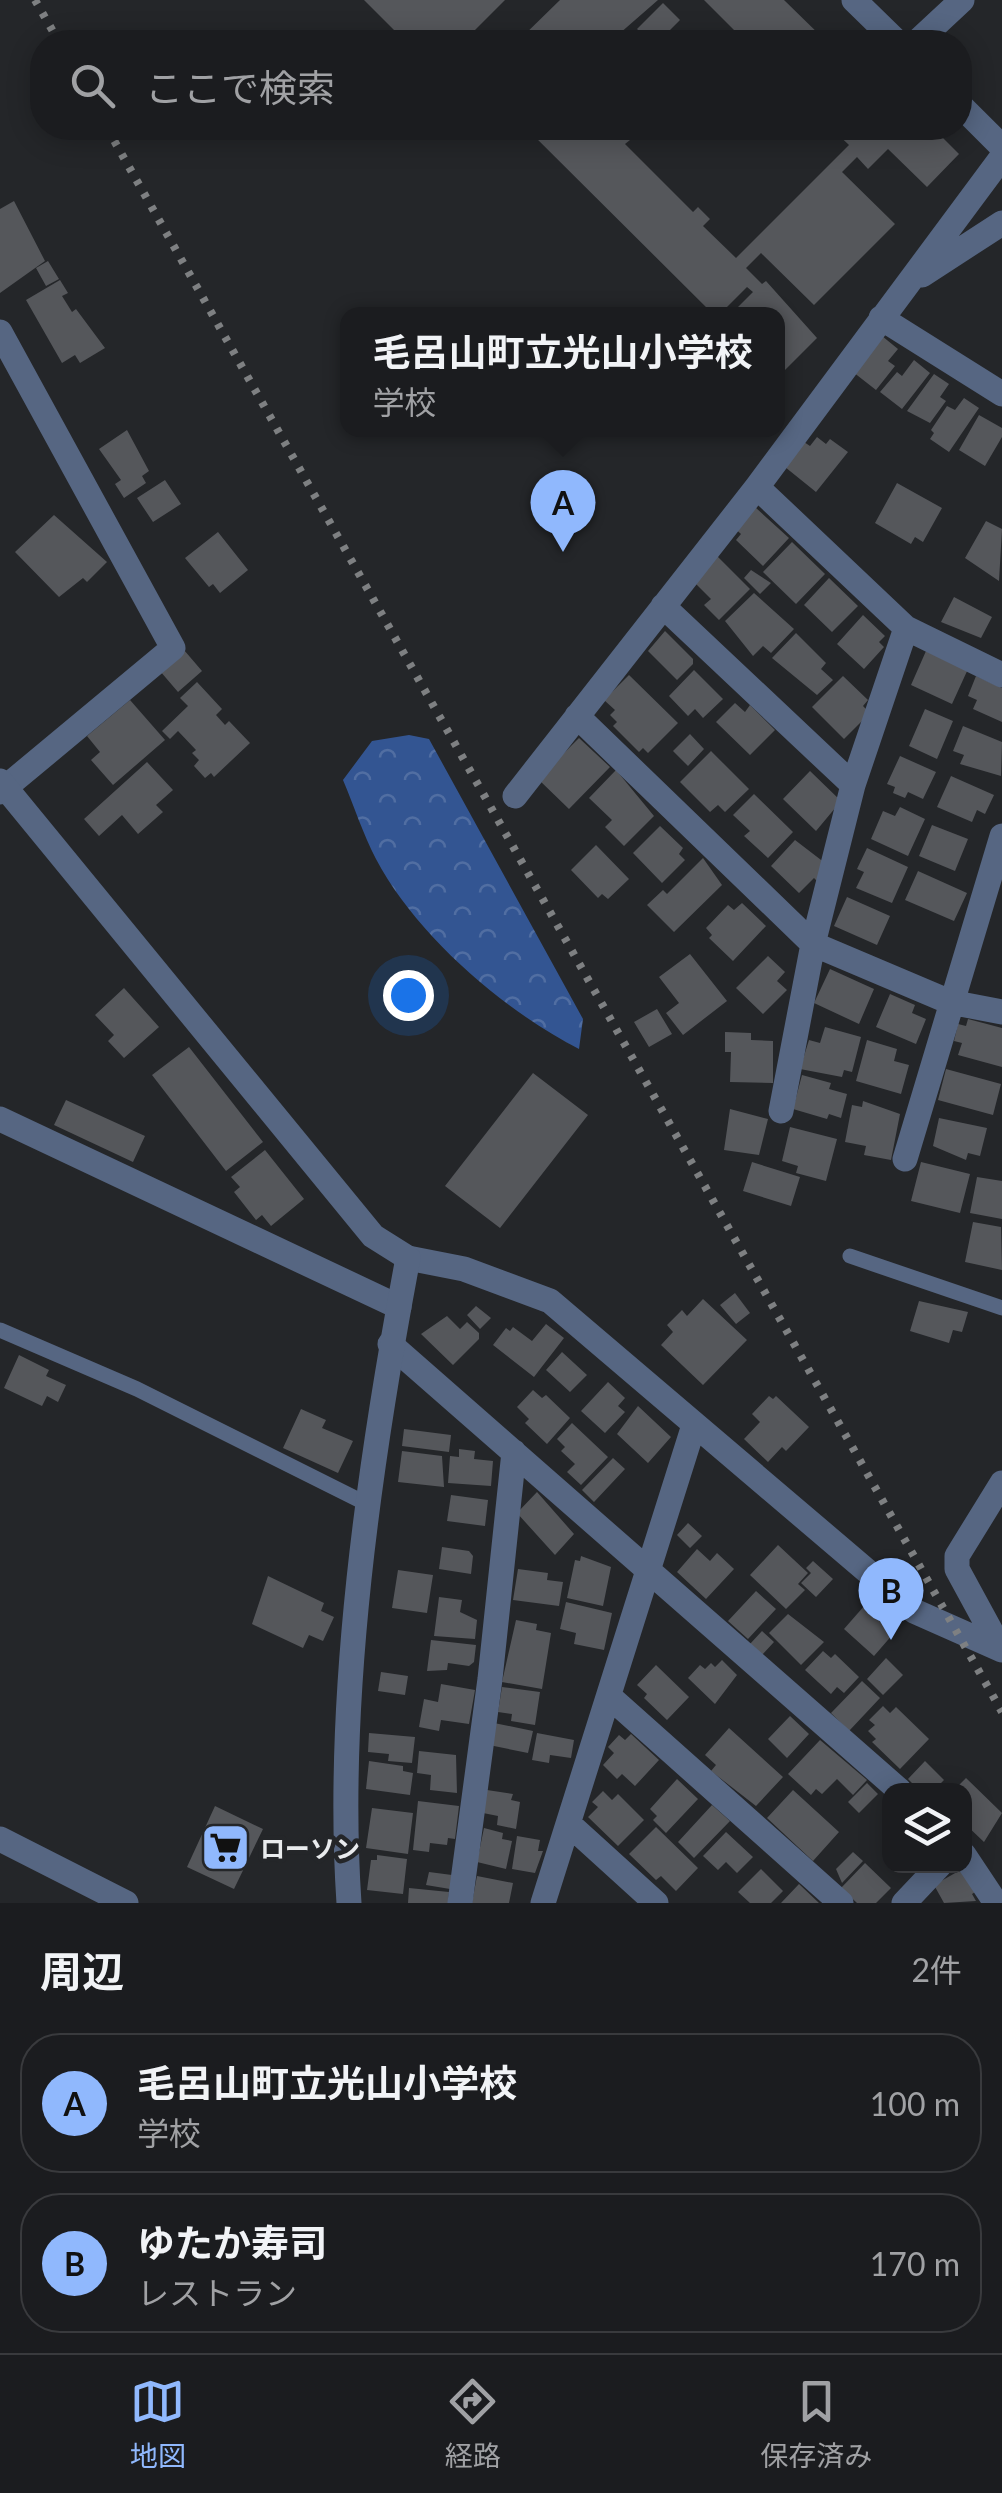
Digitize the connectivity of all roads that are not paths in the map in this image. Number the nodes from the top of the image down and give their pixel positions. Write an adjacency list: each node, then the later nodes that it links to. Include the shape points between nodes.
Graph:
1 (854, 0): 3 (street)
2 (962, 0): 4 (street)
3 (885, 30)
4 (930, 30)
5 (972, 116): 6 (street)
6 (1002, 147)
7 (1002, 158): 9 (street)
8 (1002, 223): 9 (street)
9 (909, 284): 10 (street)
10 (880, 318): 12 (street); 13 (street)
11 (0, 332): 19 (street, via 173,648)
12 (1002, 394)
13 (757, 487): 14 (street); 15 (street)
14 (664, 606): 17 (street); 18 (street)
15 (906, 628): 16 (street); 18 (street)
16 (1002, 675)
17 (577, 716): 20 (street); 22 (street)
18 (853, 785): 22 (street)
19 (2, 787): 29 (street, via 373,1236)
20 (515, 796)
21 (1002, 836): 23 (street)
22 (813, 944): 23 (street); 25 (street)
23 (950, 1002): 24 (street); 27 (street)
24 (1002, 1012)
25 (781, 1112)
26 (0, 1120): 30 (street)
27 (905, 1159)
28 (850, 1256): 31 (lane)
29 (408, 1258): 30 (street); 34 (street, via 464,1269 550,1302)
30 (398, 1307): 33 (street)
31 (1002, 1308)
32 (0, 1330): 37 (lane)
33 (390, 1344): 35 (street); 37 (street)
34 (694, 1425): 38 (street); 39 (street, via 914,1611)
35 (514, 1452): 38 (street); 48 (street)
36 (1002, 1483): 39 (street, via 956,1556)
37 (371, 1506): 47 (street, via 348,1725)
38 (648, 1568): 40 (street); 41 (street)
39 (1001, 1649)
40 (610, 1697): 42 (street); 51 (street)
41 (891, 1783)
42 (569, 1824): 49 (street); 50 (street)
43 (0, 1838): 46 (street)
44 (972, 1867): 53 (street)
45 (932, 1873): 52 (street)
46 (126, 1903)
47 (348, 1903)
48 (460, 1903)
49 (543, 1903)
50 (656, 1903)
51 (841, 1903)
52 (904, 1903)
53 (996, 1903)

